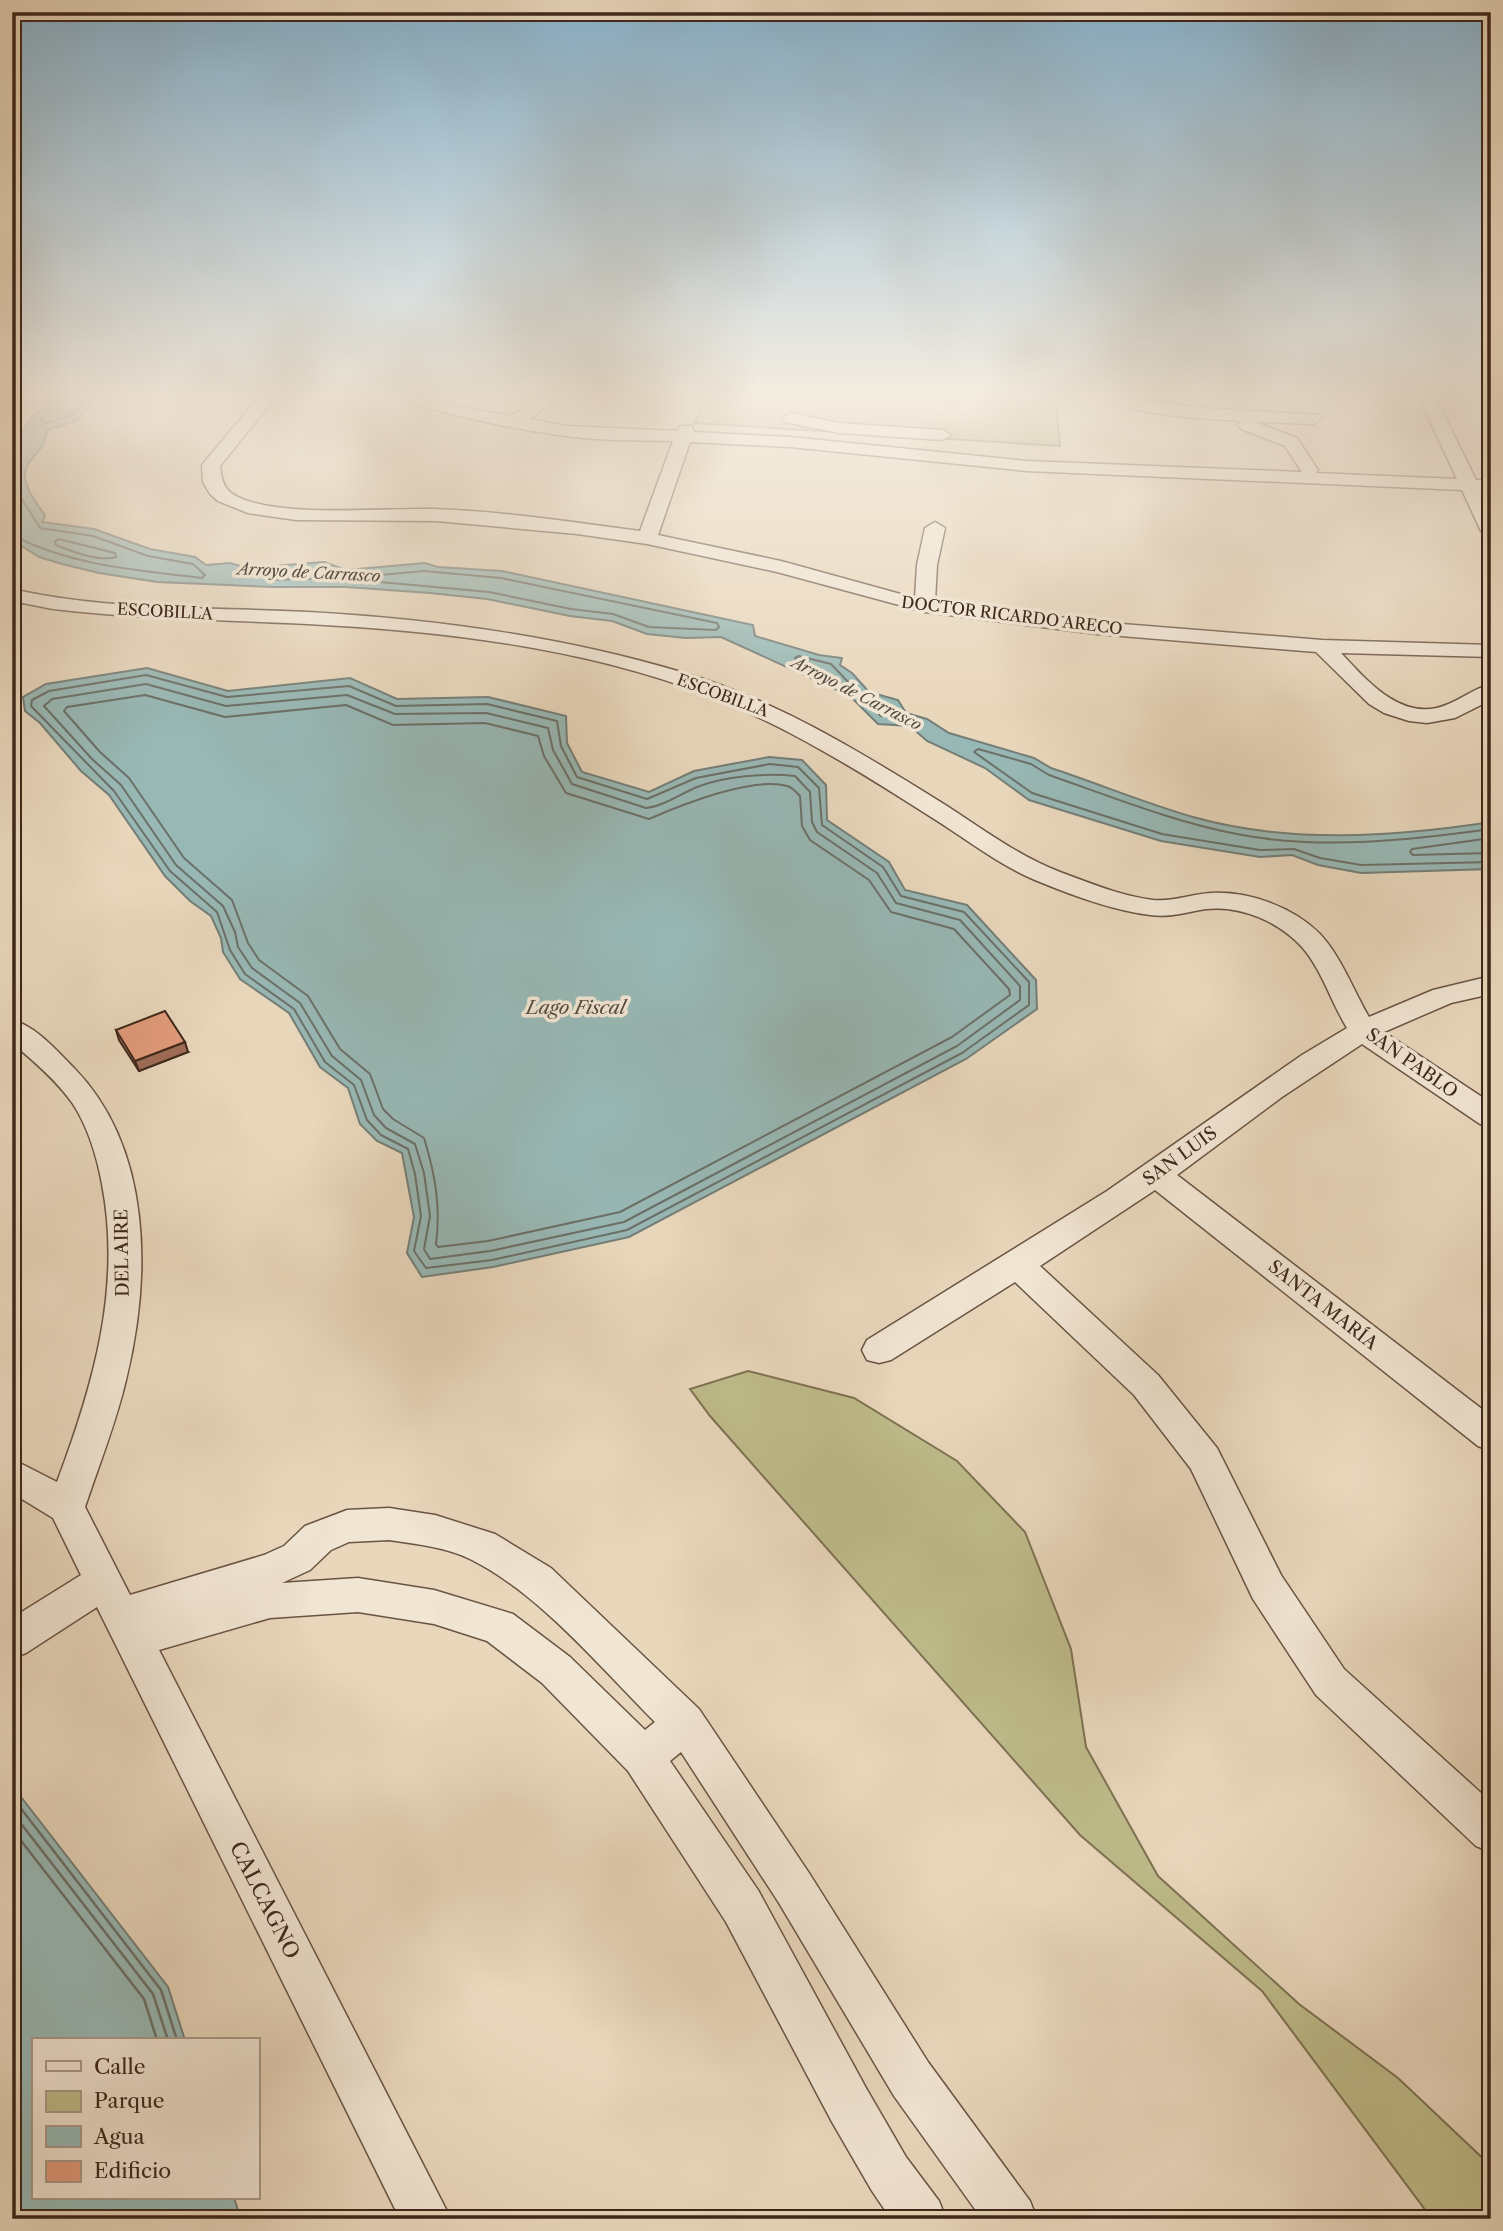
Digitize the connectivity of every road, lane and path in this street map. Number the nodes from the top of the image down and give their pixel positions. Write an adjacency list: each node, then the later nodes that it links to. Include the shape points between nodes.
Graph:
1 (230, 497): 6 (street, DOCTOR RICARDO ARECO, via 248,507 296,514 436,515)
2 (662, 497): 6 (street)
3 (1476, 497): 5 (street)
4 (935, 528): 7 (street)
5 (1491, 531)
6 (647, 538): 9 (street, DOCTOR RICARDO ARECO, via 781,567)
7 (927, 565): 9 (street); 10 (street)
8 (12, 595): 15 (street, ESCOBILLA, via 108,608 414,625 587,655 675,677 786,720 1038,872 1147,907 1175,909 1228,901 1286,920 1313,943)
9 (879, 595): 10 (street, DOCTOR RICARDO ARECO)
10 (925, 606): 11 (street, DOCTOR RICARDO ARECO, via 1097,628)
11 (1322, 646): 12 (street, DOCTOR RICARDO ARECO); 13 (street, via 1376,701 1402,713 1448,712)
12 (1491, 651)
13 (1491, 691)
14 (1491, 985): 17 (street, SAN LUIS, via 1401,1011)
15 (1344, 1000): 17 (street, SAN PABLO)
16 (12, 1029): 24 (street, DEL AIRE, via 87,1103 111,1156 122,1207 122,1315 109,1381)
17 (1364, 1032): 18 (street, SAN PABLO); 19 (street, SAN LUIS, via 1301,1068)
18 (1491, 1116)
19 (1155, 1174): 20 (street, SAN LUIS); 22 (street, SANTA MARÍA)
20 (1019, 1266): 21 (street, SAN LUIS); 29 (street, via 1146,1385 1204,1459 1267,1587 1330,1682)
21 (879, 1350)
22 (1491, 1436)
23 (12, 1474): 24 (street)
24 (66, 1507): 25 (street, CALCAGNO)
25 (119, 1611): 26 (street); 27 (street, via 271,1570 297,1558 318,1538 347,1526 389,1524 435,1531 482,1546 538,1580); 28 (street, via 358,1595 434,1607 499,1627 556,1670); 31 (street, CALCAGNO)
26 (12, 1640)
27 (685, 1723): 28 (street); 30 (street)
28 (643, 1757): 32 (street, via 742,1906 849,2105)
29 (1491, 1831)
30 (1001, 2215)
31 (426, 2219)
32 (921, 2219)

